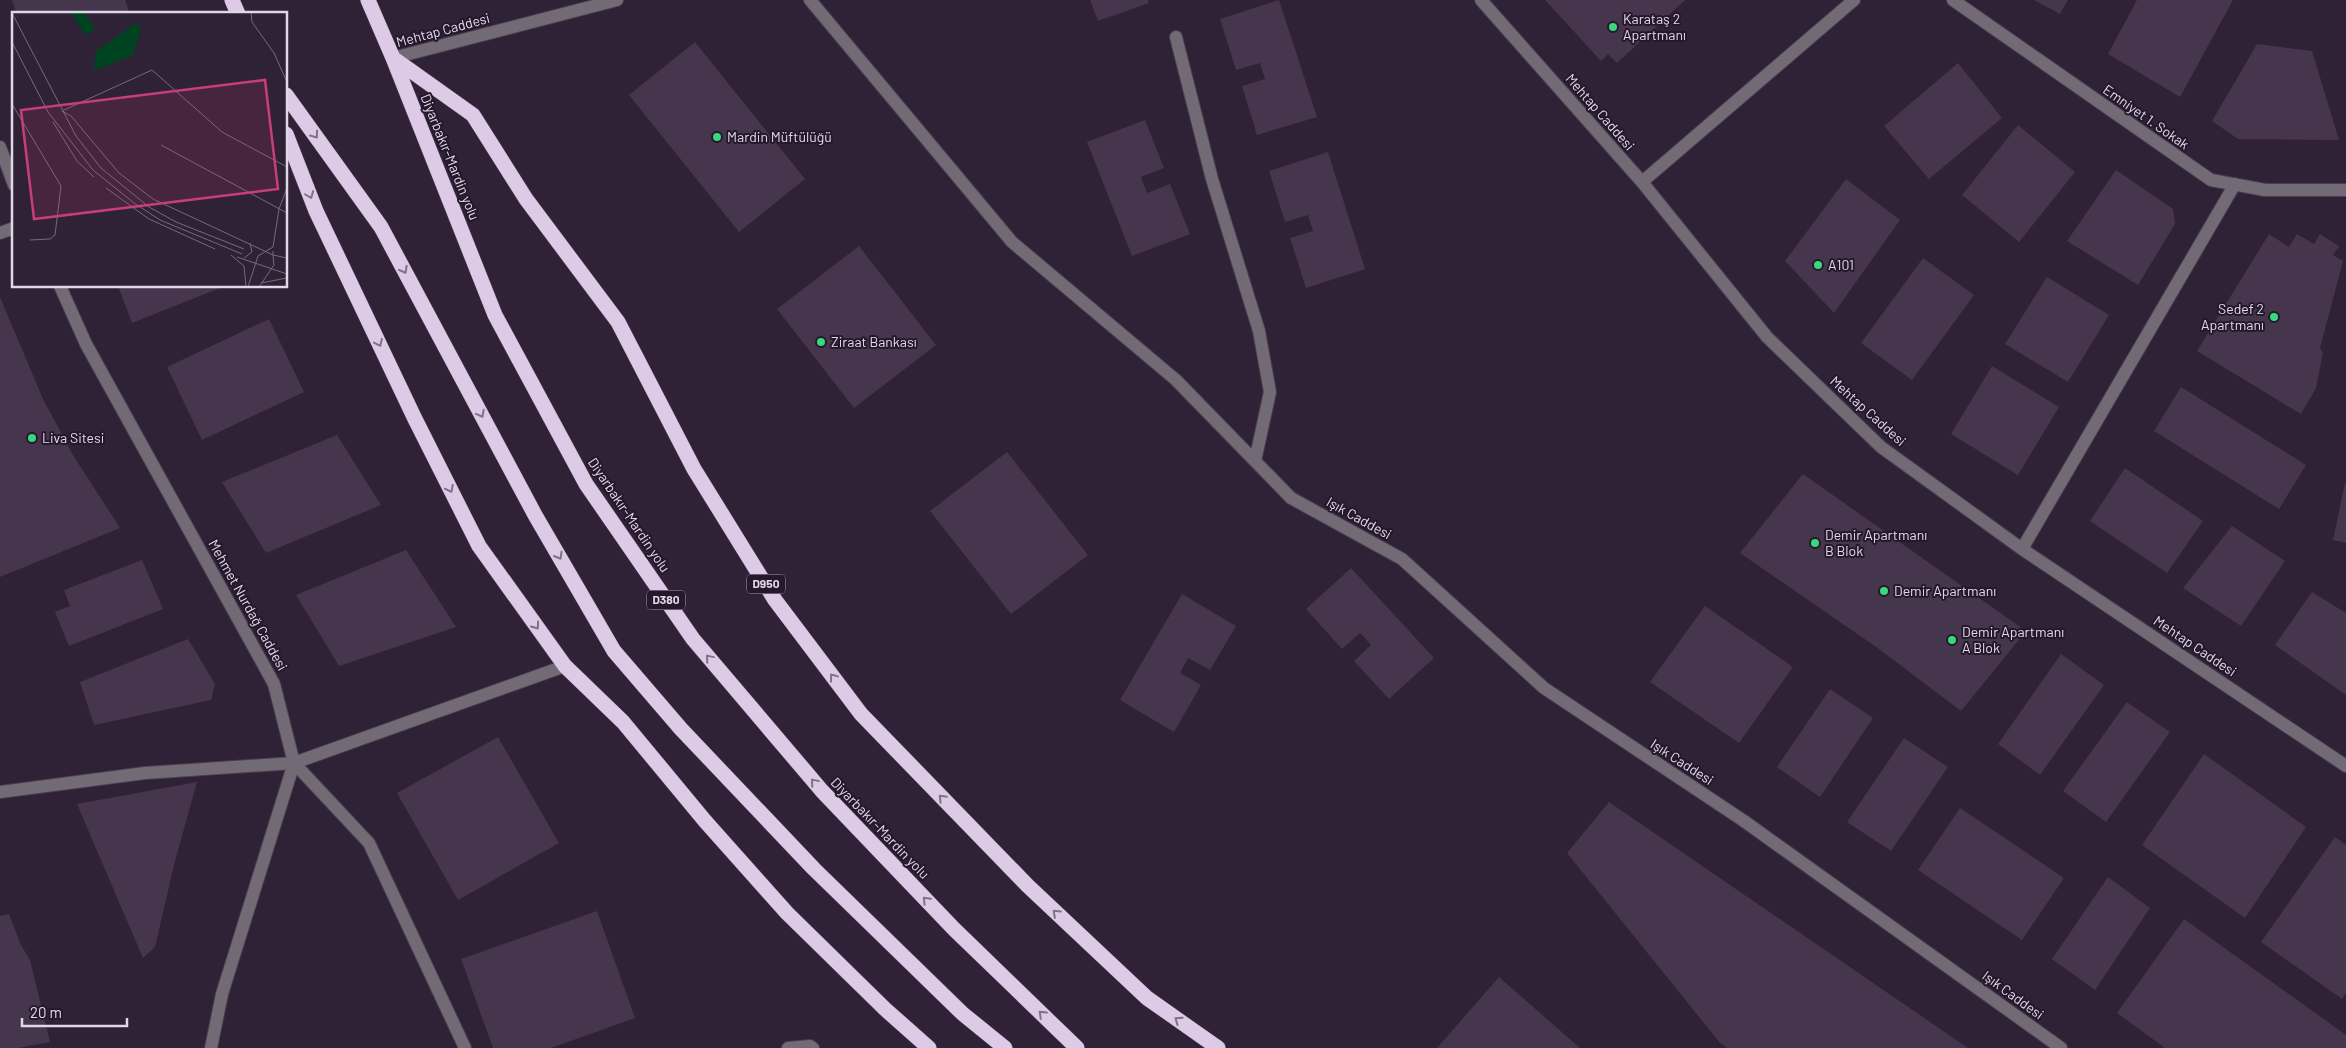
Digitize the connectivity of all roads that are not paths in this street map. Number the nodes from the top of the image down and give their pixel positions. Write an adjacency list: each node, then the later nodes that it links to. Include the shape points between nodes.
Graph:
1 (232, 0): 8 (highway)
2 (368, 0): 10 (highway, Diyarbakır-Mardin yolu)
3 (617, 0): 10 (street, Mehtap Caddesi)
4 (810, 0): 21 (street, Işık Caddesi, via 1012,242 1176,380)
5 (1481, 0): 15 (street, Mehtap Caddesi)
6 (1854, 0): 15 (street)
7 (1953, 0): 16 (street, Emniyet 1. Sokak, via 2212,180)
8 (237, 12)
9 (1176, 37): 21 (street, via 1212,179 1259,331 1270,392)
10 (393, 58): 33 (highway, Diyarbakır-Mardin yolu / D380, one-way to 10, via 954,929 822,791 693,639 586,484 495,315); 34 (highway, D950, one-way to 10, via 1140,991 1028,886 861,714 775,600 694,469 618,322 526,199 473,115)
11 (288, 98): 32 (highway, one-way to 32, via 382,227 535,516 614,651 681,729 814,869 963,1014)
12 (288, 139): 23 (highway, one-way to 23, via 316,211 478,546)
13 (0, 147): 14 (street)
14 (12, 180)
15 (1642, 182): 22 (street, Mehtap Caddesi, via 1767,337 1881,447)
16 (2235, 184): 17 (street, Emniyet 1. Sokak, via 2265,190); 22 (street)
17 (2346, 190)
18 (12, 229): 19 (street)
19 (0, 233)
20 (61, 288): 24 (street, Mehmet Nurdağ Caddesi, via 86,344 274,684)
21 (1256, 461): 35 (street, Işık Caddesi, via 1291,498 1402,559 1544,688 1744,820)
22 (2022, 548): 25 (street, Mehtap Caddesi)
23 (566, 666): 24 (street); 31 (highway, via 623,722 705,821 788,913)
24 (294, 763): 26 (street, via 145,773); 27 (street, via 222,994); 28 (street, via 368,843)
25 (2346, 766)
26 (0, 792)
27 (211, 1048)
28 (465, 1048)
29 (788, 1048): 30 (street)
30 (813, 1048)
31 (929, 1048)
32 (1005, 1048)
33 (1077, 1048)
34 (1218, 1048)
35 (2061, 1048)

